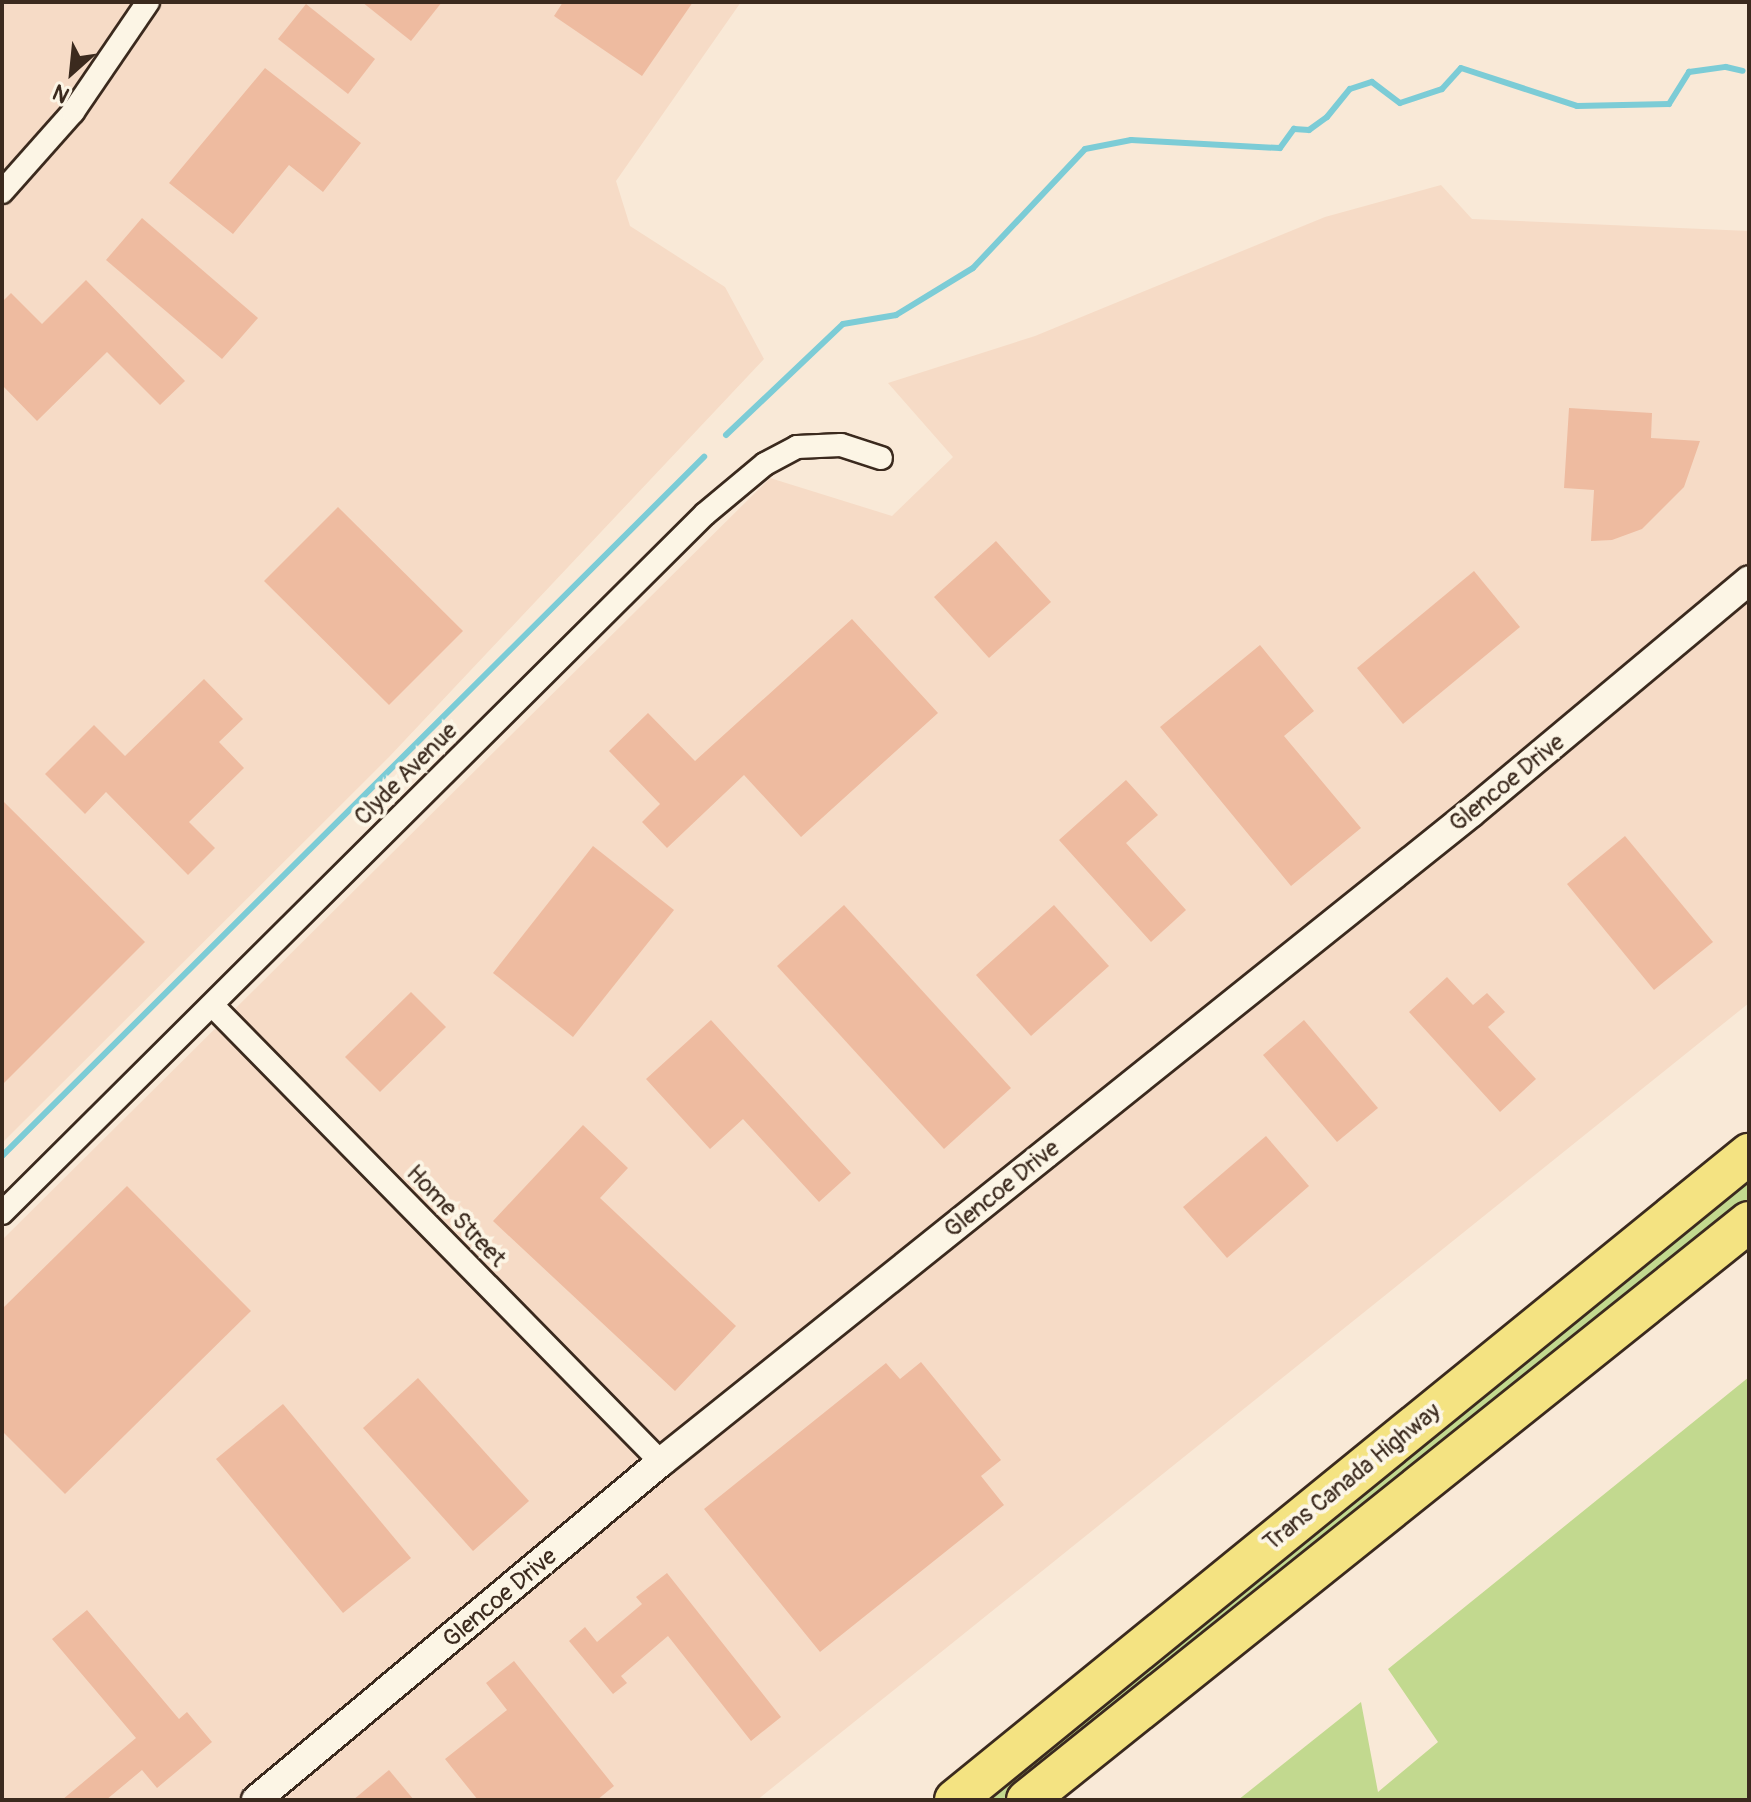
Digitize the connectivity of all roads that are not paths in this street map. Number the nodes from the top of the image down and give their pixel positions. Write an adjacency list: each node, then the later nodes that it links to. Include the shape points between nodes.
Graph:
1 (148, 2): 2 (street, via 73,112)
2 (2, 192)
3 (881, 458): 5 (street, Clyde Avenue, via 841,445 812,444 785,452 755,472 632,583)
4 (1749, 580): 11 (street, Glencoe Drive, via 1472,812)
5 (213, 1006): 7 (street, Clyde Avenue); 11 (street, Home Street)
6 (1749, 1154): 13 (highway, Trans Canada Highway)
7 (2, 1213)
8 (1749, 1222): 10 (highway)
9 (1749, 1239): 10 (highway, via 1704,1273)
10 (1670, 1289): 14 (highway)
11 (661, 1462): 12 (street, Glencoe Drive)
12 (256, 1800)
13 (955, 1800)
14 (1027, 1800)

